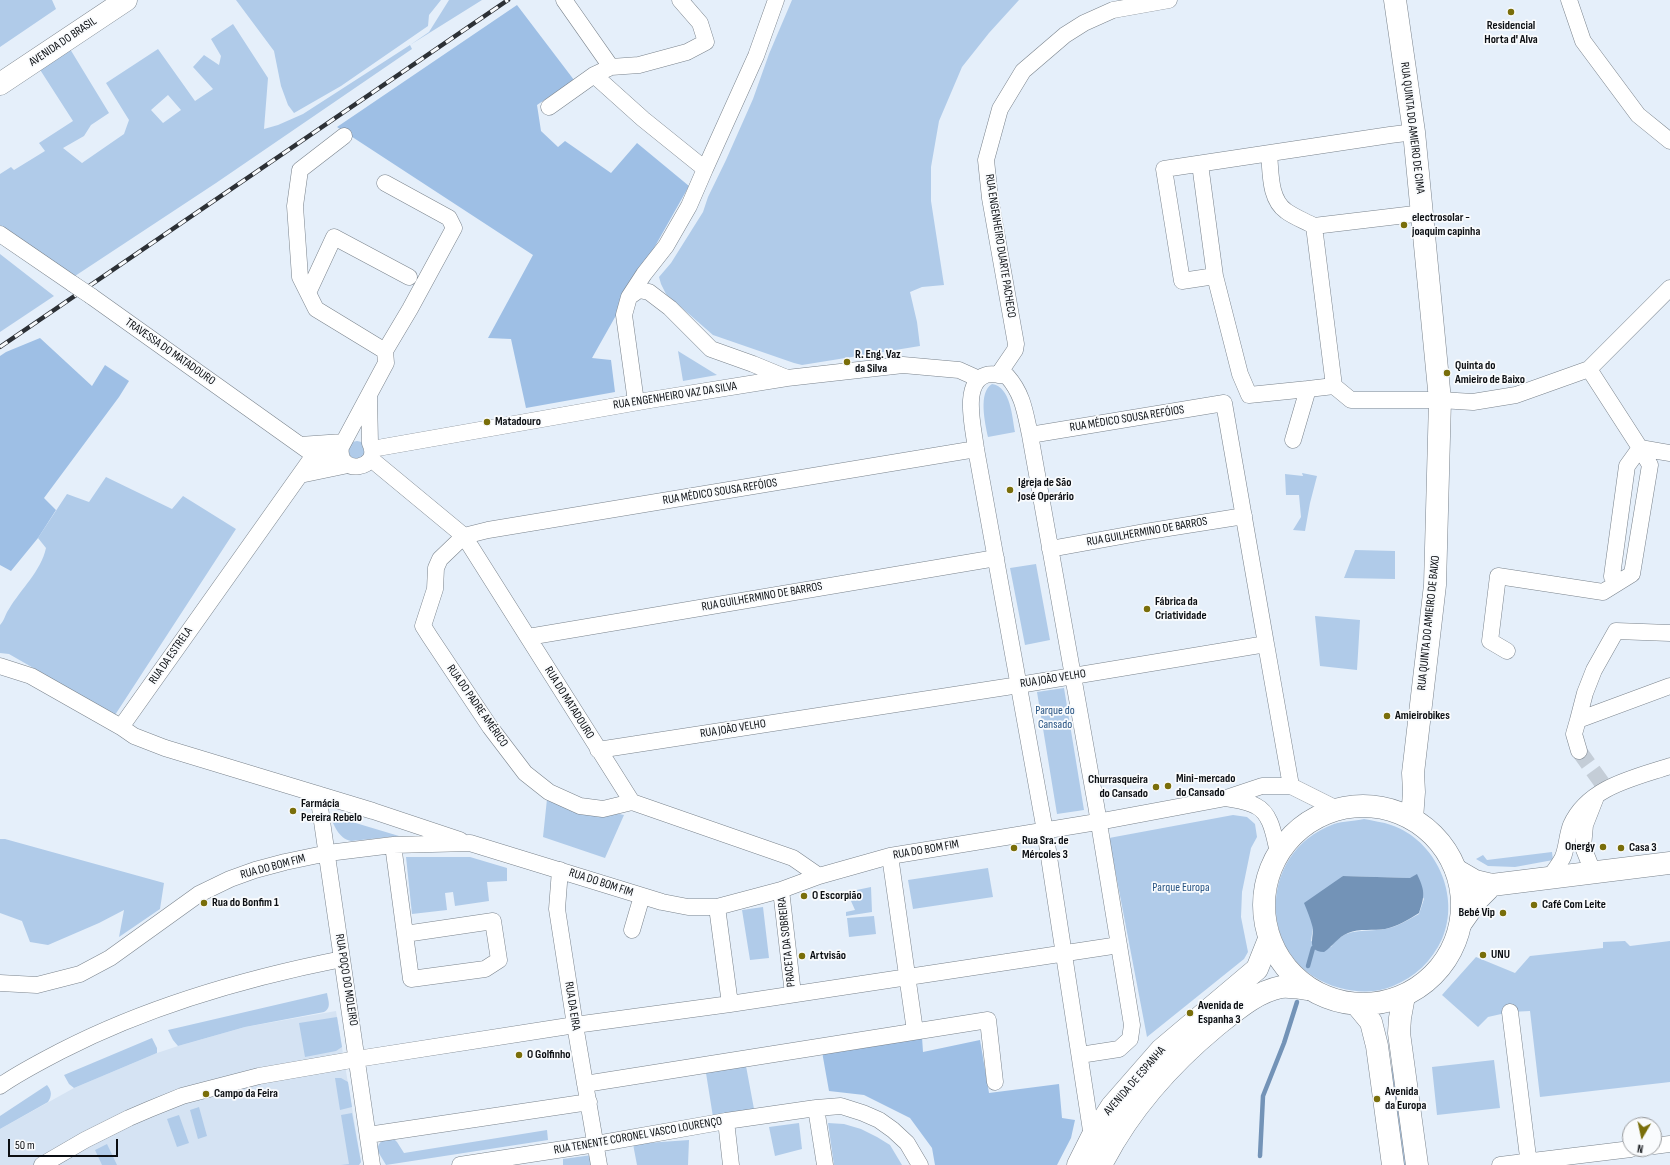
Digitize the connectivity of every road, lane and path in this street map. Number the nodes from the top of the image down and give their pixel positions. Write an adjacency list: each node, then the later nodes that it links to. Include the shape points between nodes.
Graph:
1 (98, 0): 9 (main road, AVENIDA DO BRASIL)
2 (126, 0): 12 (main road, AVENIDA DO BRASIL)
3 (564, 0): 10 (street)
4 (680, 0): 10 (street, via 700,23 706,42 687,52 665,58)
5 (776, 0): 19 (street, via 756,56)
6 (1169, 0): 31 (street, RUA ENGENHEIRO DUARTE PACHECO, via 1114,10 1078,27 1024,71 1000,109 986,160 990,198 1016,344 1015,350)
7 (1395, 0): 14 (main road, RUA QUINTA DO AMIEIRO DE CIMA)
8 (1569, 0): 16 (street, via 1583,41 1638,115)
9 (0, 65)
10 (611, 67): 11 (street)
11 (594, 75): 13 (street); 19 (street)
12 (0, 84)
13 (549, 107)
14 (1414, 132): 17 (street); 21 (main road, RUA QUINTA DO AMIEIRO DE CIMA)
15 (344, 136): 27 (street, via 300,170 295,206 300,277)
16 (1670, 140)
17 (1269, 154): 18 (street); 22 (street, via 1276,201 1285,211)
18 (1200, 164): 24 (street); 24 (street, via 1164,169 1182,281)
19 (705, 169): 28 (street, via 689,206 666,246)
20 (385, 183): 29 (street, via 449,218 454,228)
21 (1423, 213): 22 (street); 37 (main road, RUA QUINTA DO AMIEIRO DE CIMA)
22 (1314, 226): 34 (street)
23 (0, 234): 42 (street, TRAVESSA DO MATADOURO, bridge)
24 (1215, 276): 35 (street, via 1240,374 1249,395)
25 (409, 277): 27 (street, via 334,237)
26 (1670, 288): 30 (street)
27 (308, 292): 29 (street, via 316,309)
28 (629, 297): 32 (street, via 639,290 649,292 670,308 711,349); 38 (street, via 624,315)
29 (385, 351): 36 (street, via 386,363)
30 (1589, 369): 37 (street, via 1516,395 1473,402); 43 (street)
31 (998, 375): 33 (street, via 991,374); 39 (street, via 1007,376 1017,387)
32 (788, 378): 33 (street, RUA ENGENHEIRO VAZ DA SILVA, via 903,365 959,370); 38 (street, RUA ENGENHEIRO VAZ DA SILVA)
33 (979, 378): 44 (street, via 973,387 971,401)
34 (1334, 386): 35 (street); 37 (street, via 1351,400)
35 (1308, 389): 40 (street)
36 (369, 396): 41 (street); 45 (street)
37 (1440, 400): 68 (main road, RUA QUINTA DO AMIEIRO DE BAIXO, via 1434,586)
38 (636, 402): 45 (street, RUA ENGENHEIRO VAZ DA SILVA)
39 (1030, 435): 50 (street, RUA MÉDICO SOUSA REFÓIOS, via 1224,403); 52 (street)
40 (1293, 440)
41 (345, 441): 42 (street); 45 (street, via 351,436 359,435 365,438); 48 (street, via 340,453)
42 (300, 444): 47 (street, TRAVESSA DO MATADOURO)
43 (1640, 448): 46 (street); 54 (street, via 1650,465 1632,574); 54 (street, via 1627,466 1612,576)
44 (976, 449): 51 (street, RUA MÉDICO SOUSA REFÓIOS); 53 (street)
45 (371, 450): 48 (street, via 368,463 359,467); 51 (street, RUA DO MATADOURO)
46 (1670, 453)
47 (314, 454): 48 (street, TRAVESSA DO MATADOURO); 49 (street, RUA DA ESTRELA)
48 (346, 463): 49 (street)
49 (300, 475): 64 (street, RUA DA ESTRELA)
50 (1244, 516): 52 (street, RUA GUILHERMINO DE BARROS); 57 (street)
51 (464, 536): 56 (street, RUA DO MATADOURO); 73 (street, RUA DO PADRE AMÉRICO, via 440,559 436,568 435,589 423,626 490,727 525,773 549,792 580,806 603,809)
52 (1050, 549): 60 (street)
53 (996, 558): 56 (street, RUA GUILHERMINO DE BARROS); 61 (street)
54 (1621, 580): 58 (street, via 1603,592 1498,576 1490,641)
55 (1670, 633): 63 (street, via 1616,631 1594,670)
56 (528, 637): 65 (street, RUA DO MATADOURO)
57 (1266, 644): 60 (street, RUA JOÃO VELHO); 69 (street)
58 (1507, 652)
59 (0, 666): 64 (street, via 31,676)
60 (1073, 676): 61 (street, RUA JOÃO VELHO); 77 (street)
61 (1019, 685): 65 (street, RUA JOÃO VELHO); 78 (street)
62 (1670, 686): 63 (street)
63 (1578, 720): 66 (street, via 1574,734)
64 (121, 727): 71 (street, via 134,736 165,748)
65 (598, 750): 73 (street, RUA DO MATADOURO)
66 (1579, 751)
67 (1670, 766): 70 (street)
68 (1412, 773): 74 (main road, RUA QUINTA DO AMIEIRO DE BAIXO, via 1402,789); 76 (main road, RUA QUINTA DO AMIEIRO DE BAIXO)
69 (1291, 786): 72 (street, RUA DO BOM FIM, via 1262,786); 75 (street, RUA DO BOM FIM)
70 (1602, 789): 87 (street, via 1585,825 1582,870); 89 (street, via 1577,812 1570,827 1563,857)
71 (318, 794): 79 (street); 82 (street, RUA POÇO DO MOLEIRO)
72 (1226, 798): 77 (street, RUA DO BOM FIM); 81 (street, RUA DO BOM FIM, via 1255,805 1260,809 1270,822)
73 (632, 802): 88 (street, via 793,858)
74 (1377, 807): 75 (main road); 76 (main road, via 1395,811)
75 (1337, 809): 81 (main road, via 1305,823 1290,836)
76 (1412, 819): 86 (main road, via 1438,840)
77 (1098, 822): 78 (street, RUA DO BOM FIM); 98 (street)
78 (1045, 831): 83 (street, RUA DO BOM FIM); 99 (street)
79 (470, 843): 80 (street, RUA DO BOM FIM); 85 (street, RUA DO BOM FIM)
80 (393, 845): 82 (street, RUA DO BOM FIM); 96 (street)
81 (1278, 852): 97 (main road, via 1268,872 1263,894 1264,919)
82 (328, 854): 100 (street, RUA POÇO DO MOLEIRO); 102 (street, RUA DO BOM FIM, via 255,870 199,894 110,958 80,974 36,985)
83 (890, 856): 88 (street, RUA DO BOM FIM); 101 (street)
84 (1670, 863): 87 (main road)
85 (560, 870): 92 (street, RUA DO BOM FIM); 109 (street, RUA DA EIRA, via 557,909)
86 (1456, 870): 90 (main road, via 1475,881); 94 (main road, via 1462,896)
87 (1586, 873): 89 (main road)
88 (819, 876): 91 (street, RUA DO BOM FIM)
89 (1549, 878): 90 (main road)
90 (1492, 885): 94 (main road)
91 (781, 890): 93 (street, RUA DO BOM FIM); 104 (street, PRACETA DA SOBREIRA)
92 (642, 896): 93 (street, RUA DO BOM FIM, via 688,907); 95 (street)
93 (717, 907): 106 (street)
94 (1461, 923): 105 (main road, via 1457,939 1442,965 1426,982)
95 (632, 930)
96 (406, 934): 96 (street, via 493,921 499,960 485,969 411,979)
97 (1269, 940): 103 (main road, via 1281,963); 120 (main road, AVENIDA DE ESPANHA, via 1257,969 1160,1050 1112,1106)
98 (1119, 945): 99 (street); 111 (street, via 1132,1025 1130,1038 1119,1049)
99 (1063, 954): 101 (street); 111 (street)
100 (342, 959): 112 (street, RUA POÇO DO MOLEIRO); 115 (street, via 281,971 191,997 93,1035 18,1073)
101 (907, 978): 104 (street); 110 (street)
102 (0, 983)
103 (1308, 989): 107 (main road, via 1332,1000); 132 (main road, AVENIDA DE ESPANHA, via 1282,987 1263,993 1238,1008 1190,1047 1146,1094 1114,1139)
104 (793, 994): 106 (street)
105 (1404, 996): 107 (main road, via 1383,1003); 134 (main road, via 1399,1033)
106 (730, 1004): 109 (street)
107 (1357, 1005): 133 (main road, via 1371,1022 1377,1046)
108 (1510, 1012): 123 (street)
109 (574, 1025): 112 (street); 114 (street, RUA DA EIRA)
110 (915, 1031): 113 (street, via 988,1020); 114 (street)
111 (1080, 1055): 120 (street)
112 (357, 1059): 119 (street, RUA POÇO DO MOLEIRO); 124 (street, via 259,1076 182,1096 128,1118)
113 (996, 1082)
114 (585, 1084): 116 (street, RUA DA EIRA)
115 (0, 1086)
116 (589, 1102): 119 (street); 121 (street, RUA DA EIRA)
117 (816, 1108): 118 (street, RUA TENENTE CORONEL VASCO LOURENÇO); 129 (street); 130 (street, RUA TENENTE CORONEL VASCO LOURENÇO, via 841,1106 879,1120 907,1143)
118 (726, 1121): 121 (street, RUA TENENTE CORONEL VASCO LOURENÇO); 128 (street)
119 (368, 1135): 125 (street, RUA POÇO DO MOLEIRO)
120 (1092, 1137): 131 (main road, AVENIDA DE ESPANHA)
121 (596, 1144): 126 (street, RUA TENENTE CORONEL VASCO LOURENÇO); 127 (street, RUA DA EIRA)
122 (1622, 1150): 123 (street)
123 (1529, 1163): 135 (street)
124 (42, 1165)
125 (372, 1165)
126 (466, 1165)
127 (599, 1165)
128 (731, 1165)
129 (825, 1165)
130 (920, 1165)
131 (1078, 1165)
132 (1101, 1165)
133 (1393, 1165)
134 (1417, 1165)
135 (1500, 1165)

